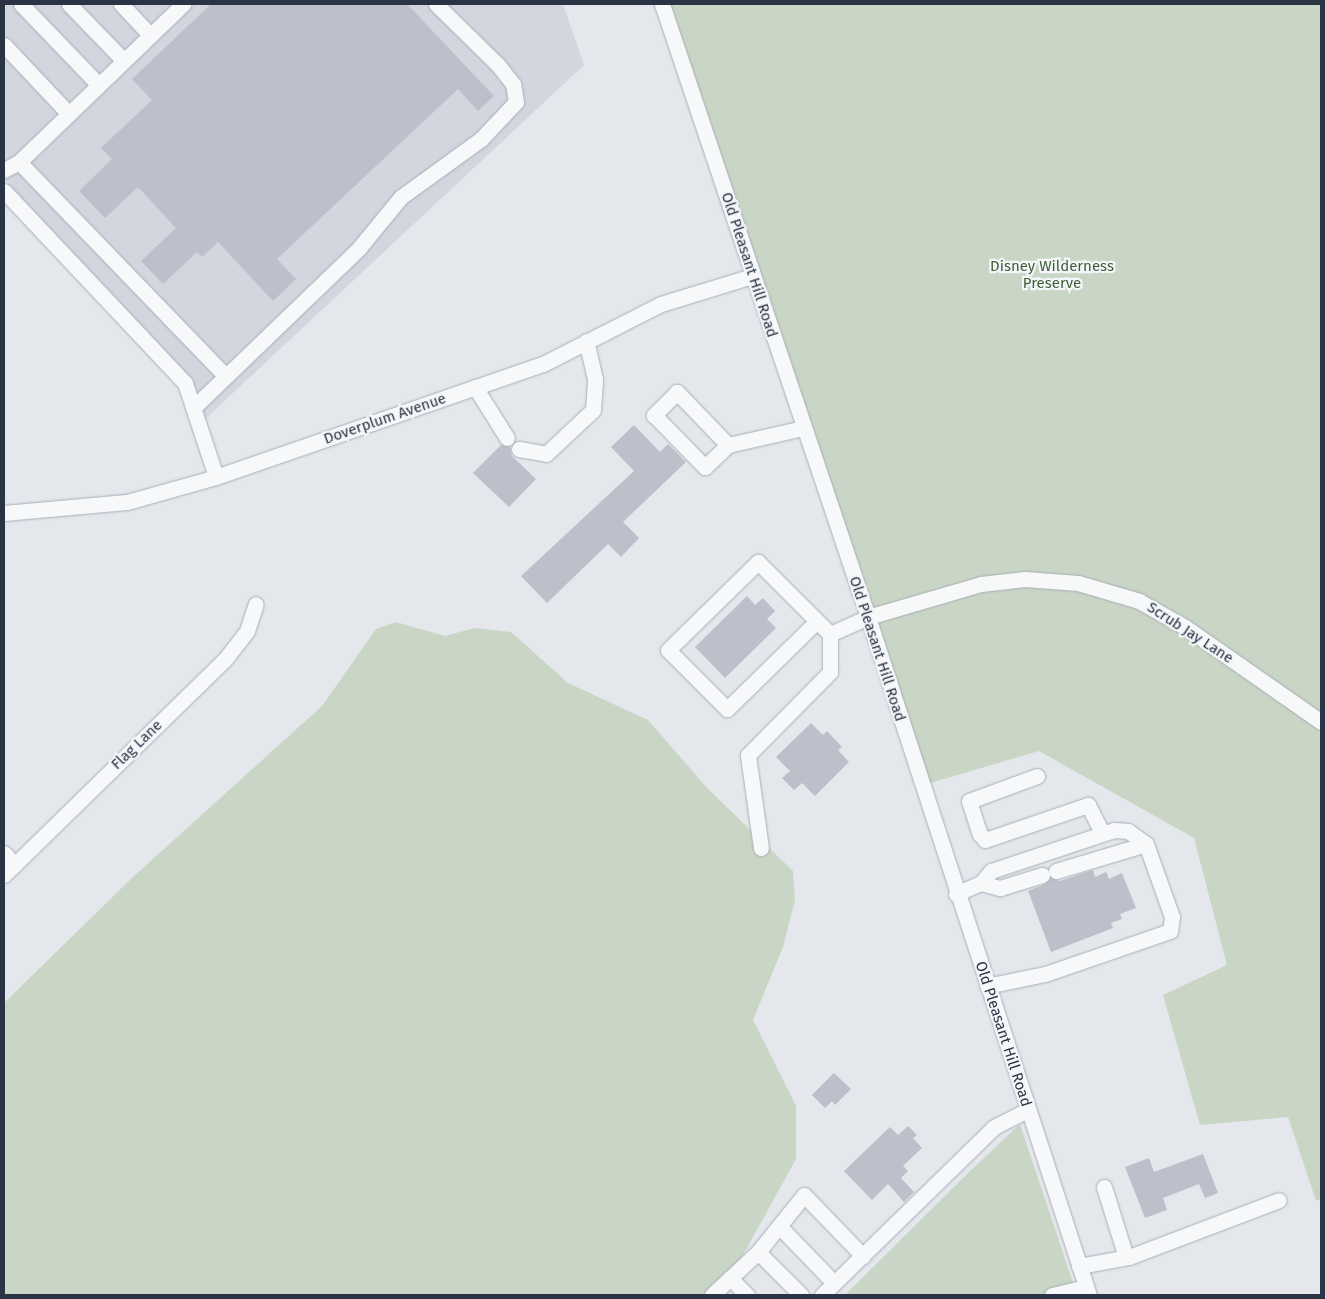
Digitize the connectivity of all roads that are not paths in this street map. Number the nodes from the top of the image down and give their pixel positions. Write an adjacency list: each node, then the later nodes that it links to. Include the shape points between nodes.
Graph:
1 (21, 4): 10 (street)
2 (70, 4): 9 (street)
3 (121, 4): 7 (street)
4 (436, 4): 17 (street, via 498,65 513,84 516,102 482,139 401,197 359,248)
5 (662, 4): 15 (street, Old Pleasant Hill Road)
6 (177, 6): 7 (street)
7 (150, 35): 9 (street)
8 (4, 44): 11 (street)
9 (124, 61): 10 (street)
10 (99, 85): 11 (street)
11 (69, 114): 12 (street)
12 (19, 162): 13 (street); 17 (street)
13 (4, 170)
14 (4, 190): 19 (street, via 185,384)
15 (752, 276): 16 (street, Doverplum Avenue, via 661,304); 20 (street, Old Pleasant Hill Road)
16 (586, 342): 18 (street, Doverplum Avenue, via 543,364); 23 (street, via 595,379 593,410 546,454)
17 (225, 375): 19 (street)
18 (475, 387): 21 (street); 24 (street, Doverplum Avenue)
19 (193, 408): 24 (street)
20 (803, 428): 22 (street); 27 (street, Old Pleasant Hill Road)
21 (507, 438)
22 (728, 445): 22 (street, via 677,392 654,415 705,467)
23 (519, 449)
24 (216, 477): 25 (street, Doverplum Avenue, via 127,502)
25 (4, 513)
26 (256, 604): 36 (street, Flag Lane, via 247,631 226,658)
27 (868, 617): 29 (street, Scrub Jay Lane); 30 (street, Scrub Jay Lane, via 981,584 1024,579 1078,583 1139,601 1186,627); 39 (street, Old Pleasant Hill Road)
28 (817, 621): 28 (street, via 758,562 668,650 727,709); 29 (street)
29 (830, 634): 34 (street, via 830,672 748,755)
30 (1321, 722)
31 (1037, 776): 32 (street, via 969,801 985,840 1088,805)
32 (1102, 834): 33 (street, via 1128,831); 38 (street, via 991,871)
33 (1146, 844): 38 (street, via 1000,888); 40 (street, via 1172,918 1170,931 1045,974)
34 (761, 848)
35 (4, 853): 36 (street)
36 (15, 864): 37 (street, Flag Lane)
37 (4, 875)
38 (982, 882): 39 (street)
39 (956, 894): 40 (street, Old Pleasant Hill Road)
40 (987, 986): 41 (street, Old Pleasant Hill Road)
41 (1028, 1110): 46 (street, via 994,1128); 48 (street, Old Pleasant Hill Road)
42 (1104, 1187): 47 (street)
43 (1279, 1200): 47 (street)
44 (779, 1226): 45 (street); 46 (street, via 804,1195); 50 (street)
45 (758, 1252): 49 (street); 54 (street)
46 (863, 1256): 50 (street)
47 (1126, 1257): 48 (street)
48 (1079, 1266): 51 (street, Old Pleasant Hill Road)
49 (730, 1278): 52 (street); 53 (street)
50 (834, 1283): 55 (street)
51 (1087, 1291): 56 (street)
52 (712, 1295)
53 (747, 1295)
54 (801, 1295)
55 (822, 1295)
56 (1052, 1295)

